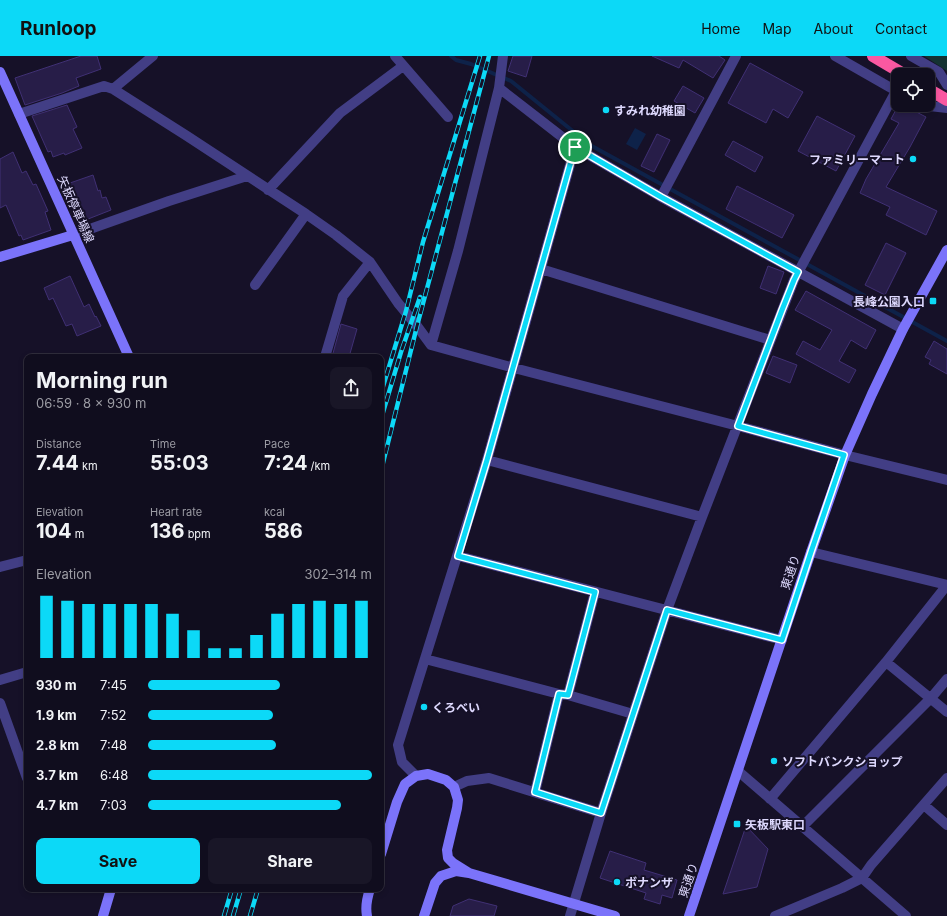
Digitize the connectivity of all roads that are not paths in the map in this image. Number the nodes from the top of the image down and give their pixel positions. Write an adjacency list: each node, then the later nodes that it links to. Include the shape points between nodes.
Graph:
1 (153, 56): 14 (street)
2 (395, 56): 8 (street)
3 (503, 56): 12 (street)
4 (835, 56): 13 (street)
5 (873, 56): 9 (highway)
6 (911, 56): 11 (street, via 939,72)
7 (734, 57): 25 (street)
8 (403, 66): 21 (street); 24 (street, via 340,113)
9 (893, 68)
10 (0, 72): 20 (street, 矢板停車場線)
11 (947, 85)
12 (499, 88): 22 (street); 36 (street, via 458,251)
13 (891, 88)
14 (113, 89): 20 (street, via 104,86); 23 (street)
15 (935, 93): 16 (highway)
16 (947, 100)
17 (891, 102): 32 (street)
18 (935, 107): 19 (street)
19 (947, 108)
20 (19, 114): 27 (street, 矢板停車場線)
21 (448, 117)
22 (575, 147): 25 (street); 31 (street)
23 (247, 176): 24 (street); 27 (street)
24 (268, 190): 26 (street)
25 (661, 197): 32 (street)
26 (306, 214): 30 (street); 33 (street)
27 (73, 235): 29 (street); 37 (street, 矢板停車場線)
28 (947, 250): 34 (street, 東通り)
29 (0, 257)
30 (370, 262): 36 (street); 38 (street, via 343,296)
31 (541, 269): 35 (street); 39 (street)
32 (798, 272): 34 (street); 35 (street)
33 (255, 285)
34 (903, 330): 41 (street, 東通り)
35 (770, 340): 40 (street)
36 (431, 345): 39 (street)
37 (128, 354)
38 (326, 354)
39 (514, 368): 40 (street); 42 (street)
40 (738, 426): 41 (street); 44 (street)
41 (844, 455): 43 (street); 45 (street, 東通り)
42 (487, 460): 44 (street); 46 (street)
43 (947, 480)
44 (702, 517): 51 (street)
45 (811, 552): 49 (street); 52 (street, 東通り)
46 (458, 556): 50 (street); 53 (street)
47 (24, 561): 48 (street)
48 (0, 568)
49 (947, 585): 54 (street)
50 (595, 592): 51 (street); 58 (street)
51 (667, 610): 52 (street); 62 (street)
52 (782, 640): 64 (street, 東通り)
53 (425, 659): 58 (street); 65 (street, via 398,745 402,762)
54 (886, 662): 59 (street); 69 (street)
55 (24, 673): 57 (street)
56 (947, 679): 59 (street)
57 (0, 680)
58 (563, 695): 62 (street); 68 (street)
59 (931, 698): 61 (street); 73 (street)
60 (0, 703): 63 (street)
61 (947, 712)
62 (633, 714): 71 (street)
63 (24, 770)
64 (738, 771): 69 (street); 85 (street, 東通り)
65 (416, 776): 67 (street, via 428,774 446,780); 74 (street, via 405,784)
66 (947, 778): 70 (street)
67 (454, 787): 68 (street, via 467,781 488,778); 75 (street, via 458,800 447,850 448,858)
68 (535, 792): 71 (street)
69 (770, 799): 73 (street)
70 (924, 804): 72 (street); 76 (street)
71 (601, 813): 79 (street)
72 (947, 825)
73 (803, 826): 76 (street)
74 (384, 844)
75 (470, 873): 79 (street); 82 (street, via 456,871 440,876 435,883)
76 (862, 878): 86 (street); 87 (street)
77 (110, 892): 80 (street)
78 (369, 892): 81 (street, via 366,903)
79 (574, 904): 83 (street); 84 (street)
80 (105, 915)
81 (367, 916)
82 (424, 916)
83 (570, 916)
84 (615, 916)
85 (689, 916)
86 (775, 916)
87 (906, 916)

